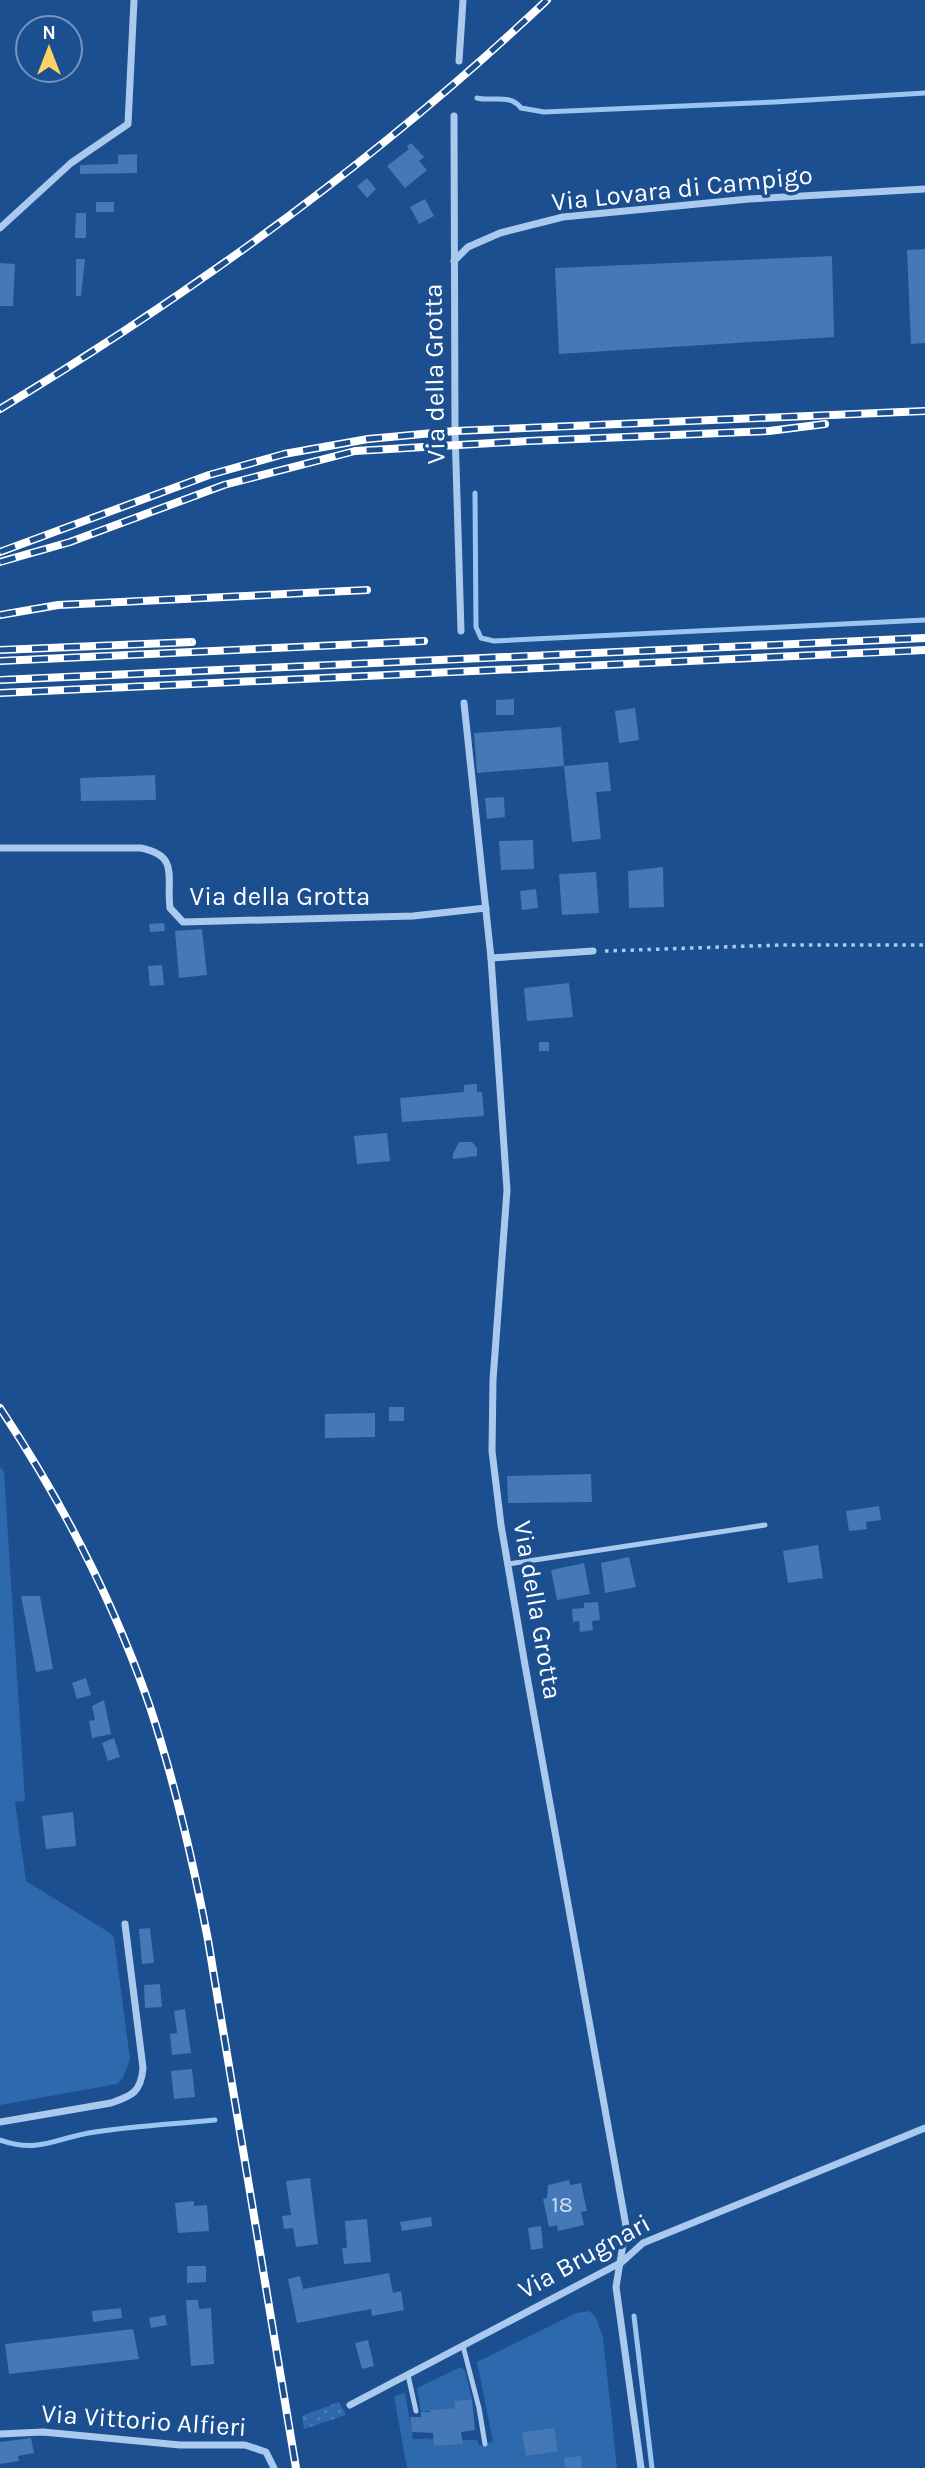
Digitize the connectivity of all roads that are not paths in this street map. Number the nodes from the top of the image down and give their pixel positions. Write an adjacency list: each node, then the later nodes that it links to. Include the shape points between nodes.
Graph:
1 (134, 0): 6 (street, via 128,124 71,163)
2 (463, 0): 3 (street)
3 (459, 61)
4 (454, 116): 7 (street, Via della Grotta)
5 (925, 189): 7 (street, Via Lovara di Campigo, via 749,199 563,217 500,233 468,247)
6 (0, 228)
7 (453, 261): 8 (street, Via della Grotta)
8 (461, 631)
9 (464, 703): 11 (street, Via della Grotta)
10 (0, 848): 11 (street, Via della Grotta, via 141,848 157,852 166,860 169,872 170,908 183,922 413,916)
11 (486, 908): 13 (street, Via della Grotta)
12 (593, 951): 13 (street)
13 (491, 958): 15 (street, Via della Grotta, via 507,1190 492,1451)
14 (765, 1525): 15 (lane)
15 (508, 1564): 19 (street, Via della Grotta, via 626,2226)
16 (125, 1924): 17 (street, via 143,2068 137,2091 111,2104)
17 (0, 2122)
18 (925, 2128): 19 (street, Via Brugnari, via 643,2243)
19 (622, 2262): 20 (street, Via Brugnari); 27 (street, Via della Grotta, via 616,2287)
20 (463, 2346): 21 (street, Via Brugnari); 25 (lane)
21 (408, 2375): 22 (street, Via Brugnari); 23 (lane)
22 (350, 2405)
23 (416, 2411)
24 (0, 2434): 26 (street, Via Vittorio Alfieri, via 43,2432 180,2445 245,2445 266,2452)
25 (485, 2444)
26 (274, 2468)
27 (641, 2468)

